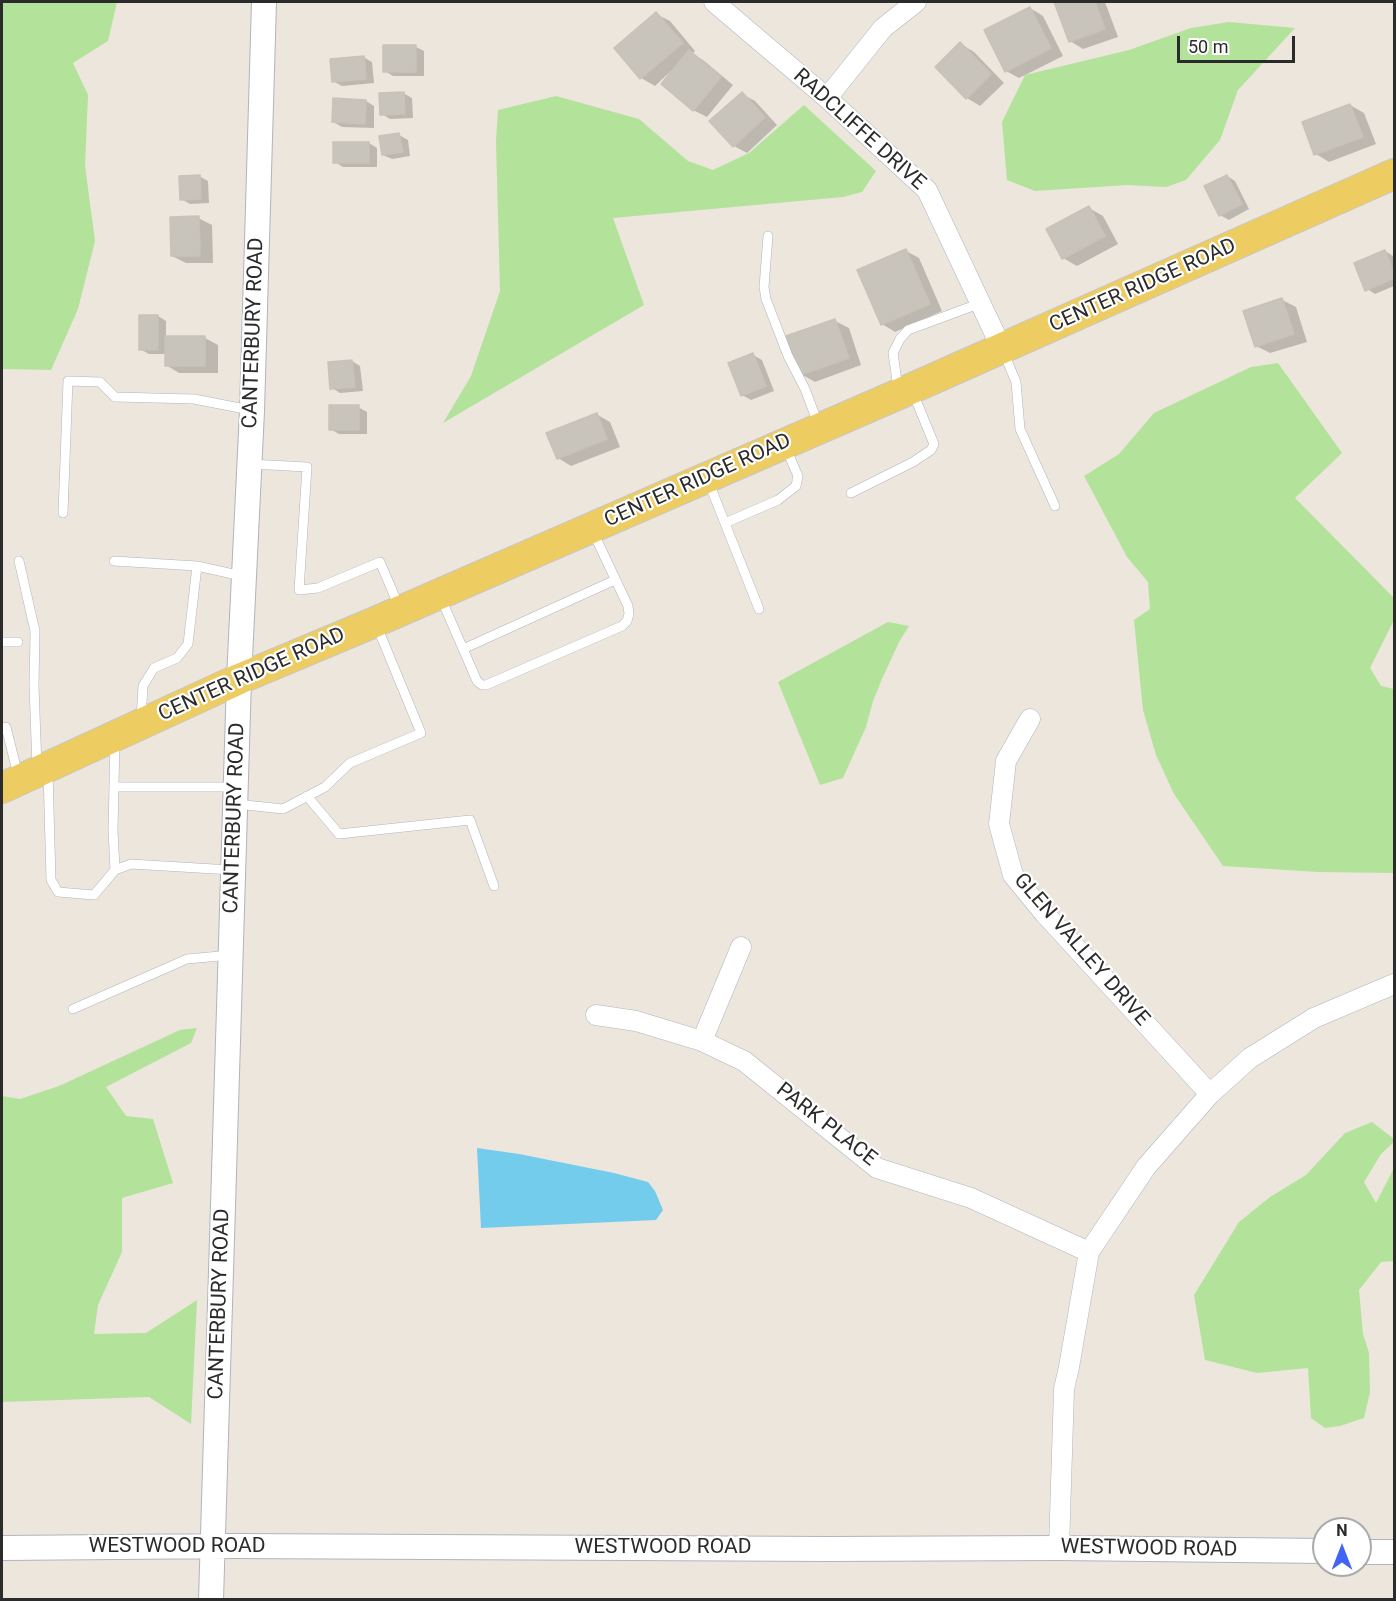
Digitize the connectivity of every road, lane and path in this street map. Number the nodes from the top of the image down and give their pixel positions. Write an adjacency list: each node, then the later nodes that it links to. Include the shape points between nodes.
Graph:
1 (264, 2): 10 (street, CANTERBURY ROAD)
2 (714, 2): 4 (street, RADCLIFFE DRIVE)
3 (916, 2): 4 (street, via 883,28)
4 (827, 98): 7 (street, RADCLIFFE DRIVE, via 927,190)
5 (1395, 174): 8 (main road, CENTER RIDGE ROAD)
6 (768, 236): 11 (lane, via 766,299)
7 (981, 303): 8 (street, RADCLIFFE DRIVE); 9 (lane, via 908,330 900,339 893,353)
8 (1002, 349): 9 (main road, CENTER RIDGE ROAD); 16 (lane, via 1016,382 1020,429)
9 (905, 391): 11 (main road, CENTER RIDGE ROAD); 15 (lane, via 934,444 931,450)
10 (252, 411): 13 (street, CANTERBURY ROAD); 17 (lane, via 194,399 115,397 100,382 68,381)
11 (820, 428): 12 (main road, CENTER RIDGE ROAD)
12 (784, 444): 14 (main road, CENTER RIDGE ROAD); 18 (lane, via 798,476 796,486 778,500)
13 (250, 464): 23 (street, CANTERBURY ROAD); 27 (lane, via 308,467 299,590 318,588 380,562)
14 (706, 478): 18 (lane); 19 (main road, CENTER RIDGE ROAD)
15 (851, 493)
16 (1055, 506)
17 (63, 513)
18 (725, 523): 26 (lane)
19 (592, 528): 24 (lane); 25 (main road, CENTER RIDGE ROAD)
20 (19, 561): 35 (lane, via 35,631)
21 (114, 561): 22 (lane)
22 (197, 566): 23 (lane); 34 (lane, via 188,644 177,658 154,668 143,686)
23 (244, 577): 31 (street, CANTERBURY ROAD)
24 (615, 580): 30 (lane); 30 (lane, via 628,606 629,614 622,626 486,685 477,681)
25 (439, 594): 27 (main road, CENTER RIDGE ROAD); 30 (lane)
26 (759, 609)
27 (388, 616): 31 (main road, CENTER RIDGE ROAD); 38 (lane, via 421,733 350,763 325,787)
28 (2, 642): 29 (lane)
29 (18, 642)
30 (463, 649)
31 (239, 679): 34 (main road, CENTER RIDGE ROAD); 37 (street, CANTERBURY ROAD)
32 (1030, 719): 48 (street, GLEN VALLEY DRIVE, via 1006,761 999,824 1013,875)
33 (2, 728): 35 (lane, via 6,727)
34 (128, 730): 35 (main road, CENTER RIDGE ROAD); 36 (lane)
35 (27, 777): 39 (lane, via 51,880 58,892 94,895)
36 (114, 787): 37 (lane); 39 (lane)
37 (235, 795): 38 (lane, via 283,809); 40 (street, CANTERBURY ROAD)
38 (307, 796): 41 (lane, via 339,834 470,820)
39 (115, 870): 40 (lane, via 131,864)
40 (233, 871): 43 (street, CANTERBURY ROAD)
41 (494, 886)
42 (741, 947): 47 (street)
43 (231, 955): 45 (lane, via 187,959); 50 (street, CANTERBURY ROAD)
44 (1395, 984): 48 (street, via 1314,1018 1250,1058)
45 (73, 1009)
46 (596, 1015): 47 (street, PARK PLACE, via 636,1021)
47 (702, 1041): 49 (street, PARK PLACE, via 744,1061 877,1168 971,1198)
48 (1210, 1094): 49 (street, via 1146,1167)
49 (1089, 1252): 52 (street, via 1064,1389)
50 (213, 1546): 51 (street, WESTWOOD ROAD); 52 (street, WESTWOOD ROAD); 56 (street, CANTERBURY ROAD)
51 (2, 1548)
52 (1059, 1548): 53 (street, WESTWOOD ROAD)
53 (1312, 1551)
54 (1372, 1552): 55 (street)
55 (1395, 1552)
56 (211, 1599)

